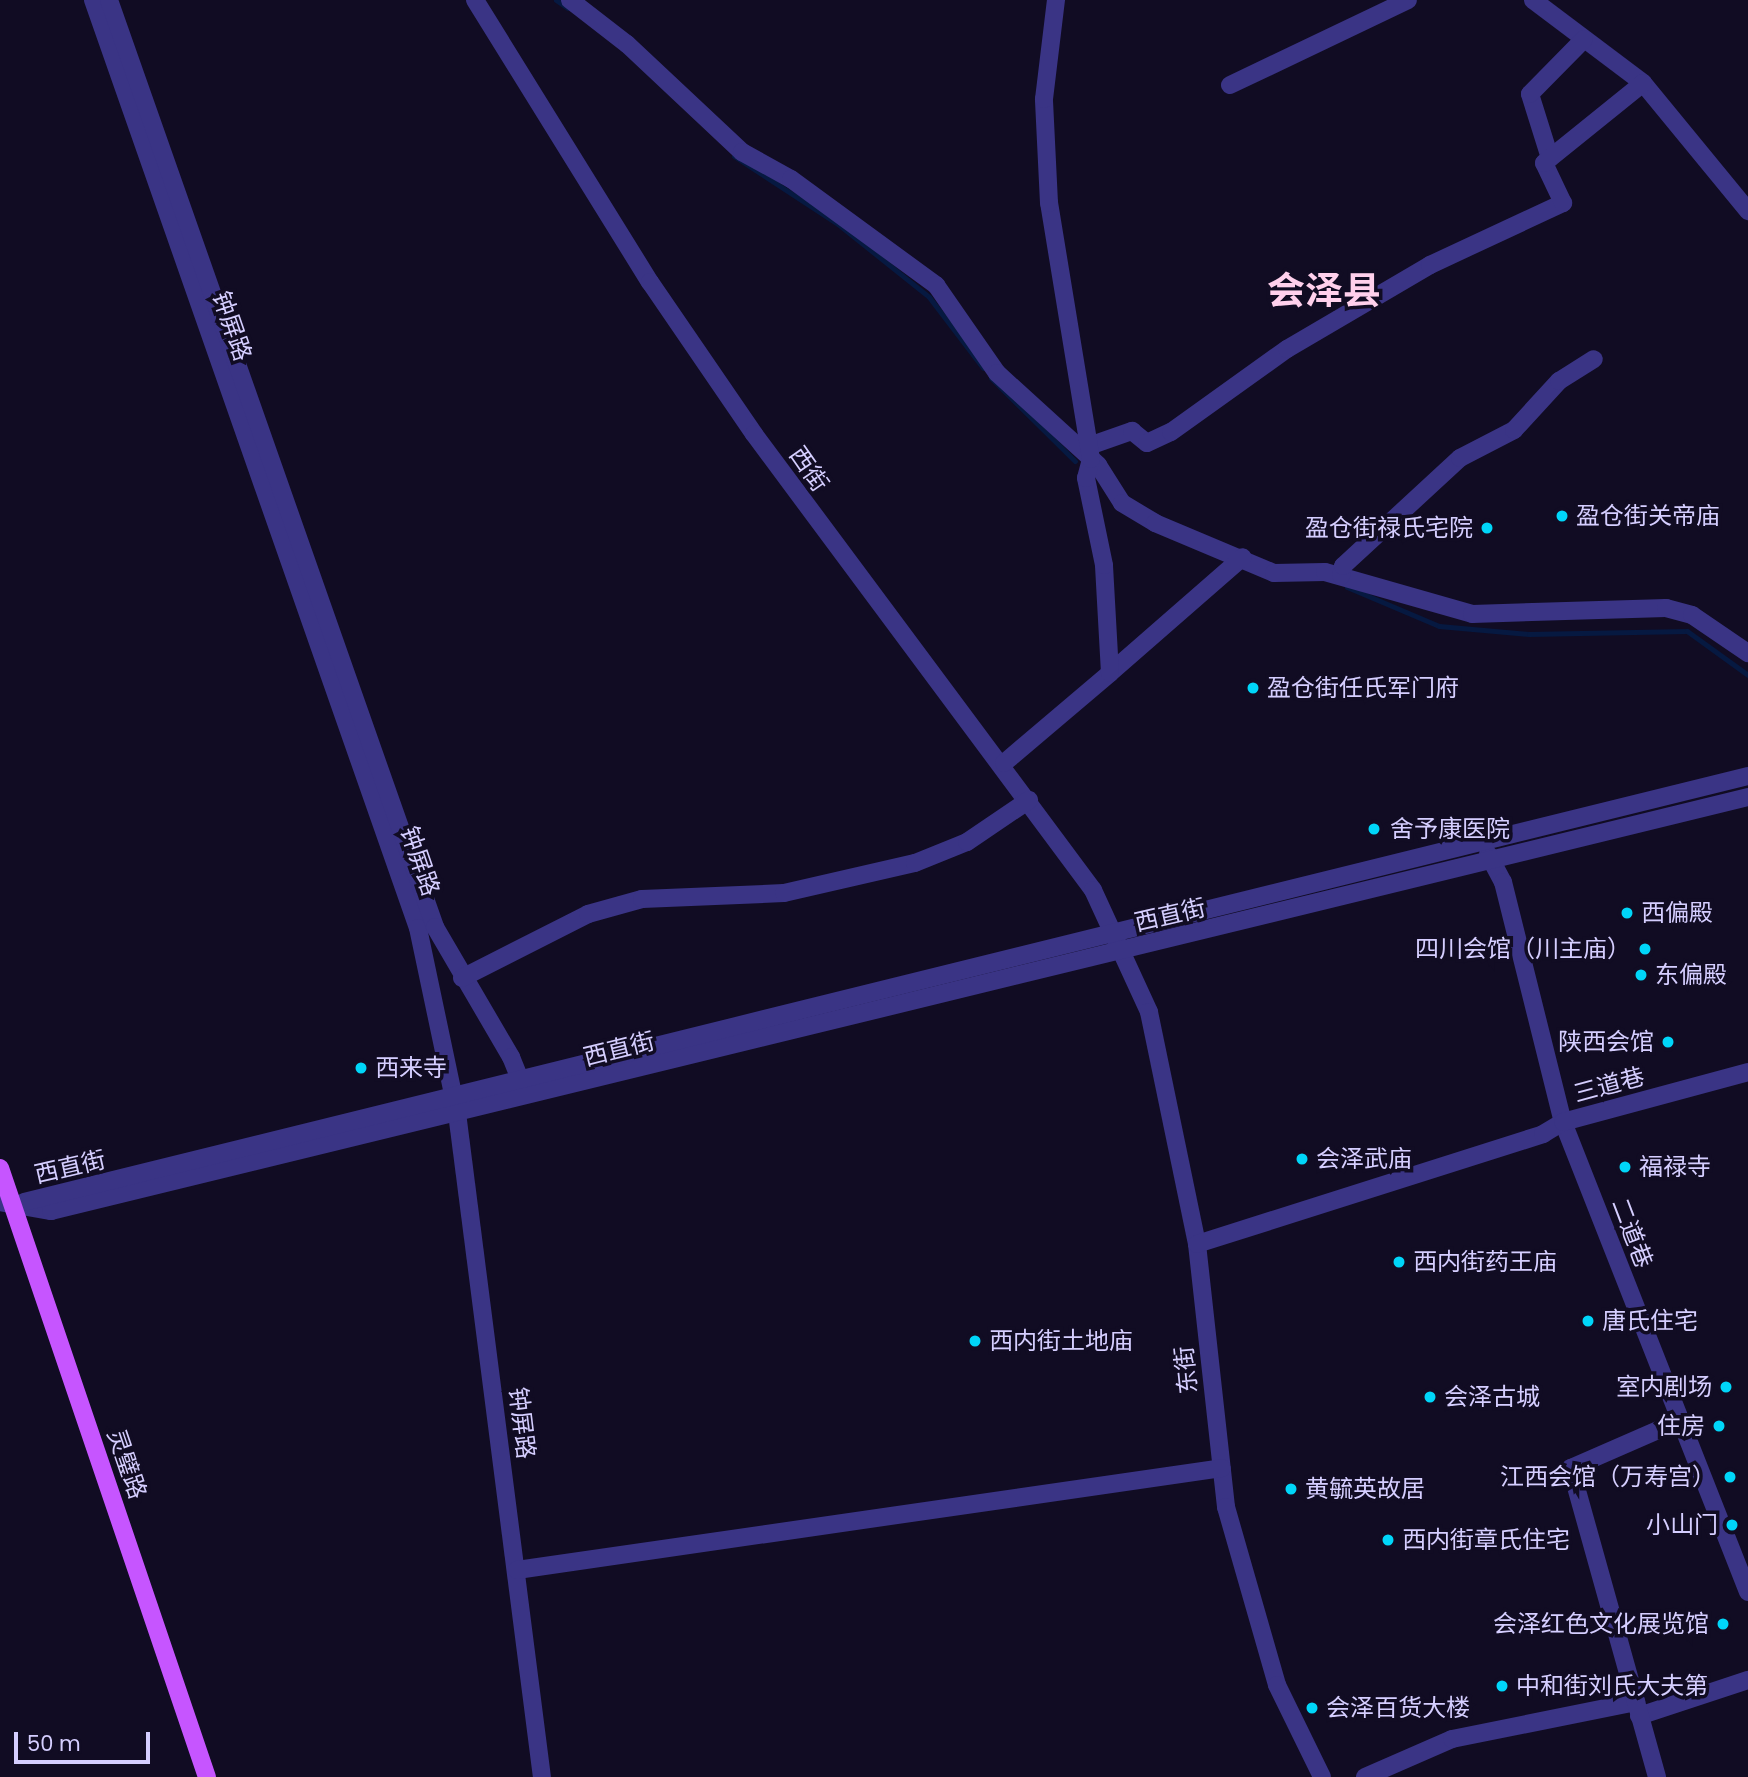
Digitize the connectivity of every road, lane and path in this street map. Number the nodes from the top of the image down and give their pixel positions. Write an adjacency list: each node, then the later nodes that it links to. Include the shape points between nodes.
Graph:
1 (93, 0): 30 (street, 钟屏路, via 418,928)
2 (109, 0): 27 (street, 钟屏路, via 430,915)
3 (475, 0): 19 (street, 西街, via 650,282 754,434 872,599)
4 (570, 0): 14 (street, via 627,44 742,152 791,179 936,285 997,373)
5 (1056, 0): 14 (street, via 1044,99 1049,203)
6 (1408, 0): 10 (street)
7 (1533, 0): 8 (street)
8 (1584, 39): 9 (street); 11 (street, via 1530,94)
9 (1643, 83): 11 (street); 12 (street)
10 (1230, 85)
11 (1550, 158): 14 (street, via 1544,163 1563,203 1430,265 1287,349 1171,432 1147,443 1132,431)
12 (1748, 211)
13 (1594, 359): 16 (street, via 1559,381 1514,430 1460,458 1343,566)
14 (1090, 452): 15 (street, via 1122,503 1155,523); 18 (street, via 1086,478 1104,565)
15 (1243, 557): 16 (street, via 1275,573); 18 (street)
16 (1341, 576): 17 (street, via 1472,614 1666,608 1692,615)
17 (1748, 653)
18 (1110, 673): 19 (street)
19 (1004, 763): 22 (street, 西街)
20 (1748, 776): 23 (street, 西直街)
21 (1748, 797): 24 (street, 西直街)
22 (1029, 800): 25 (street, 西街, via 1093,890); 27 (street, via 967,842 915,863 785,893 642,899 588,914)
23 (1485, 844): 24 (street, 二道巷); 25 (street, 西直街)
24 (1491, 863): 26 (street, 西直街); 31 (street, 二道巷, via 1503,882)
25 (1114, 933): 26 (street, 西街); 29 (street, 西直街)
26 (1119, 952): 29 (street, 西直街); 34 (street, 东街, via 1149,1012)
27 (461, 978): 29 (street, 钟屏路)
28 (1748, 1072): 31 (street, 三道巷)
29 (523, 1088): 30 (street, 西直街)
30 (456, 1105): 33 (street, 西直街, via 51,1211); 37 (street, 钟屏路)
31 (1563, 1122): 34 (street, 三道巷, via 1543,1135); 35 (street, 二道巷)
32 (0, 1168): 33 (main road, 灵璧路)
33 (7, 1203): 41 (main road, 灵璧路)
34 (1197, 1244): 36 (street, 东街)
35 (1681, 1420): 38 (street, 二道巷); 40 (street, via 1572,1468)
36 (1222, 1468): 37 (street); 43 (street, 东街, via 1226,1507 1278,1685)
37 (517, 1570): 42 (street, 钟屏路)
38 (1748, 1592)
39 (1748, 1680): 40 (street)
40 (1638, 1709): 44 (street, via 1452,1739); 45 (street)
41 (207, 1777)
42 (542, 1777)
43 (1322, 1777)
44 (1365, 1777)
45 (1657, 1777)

